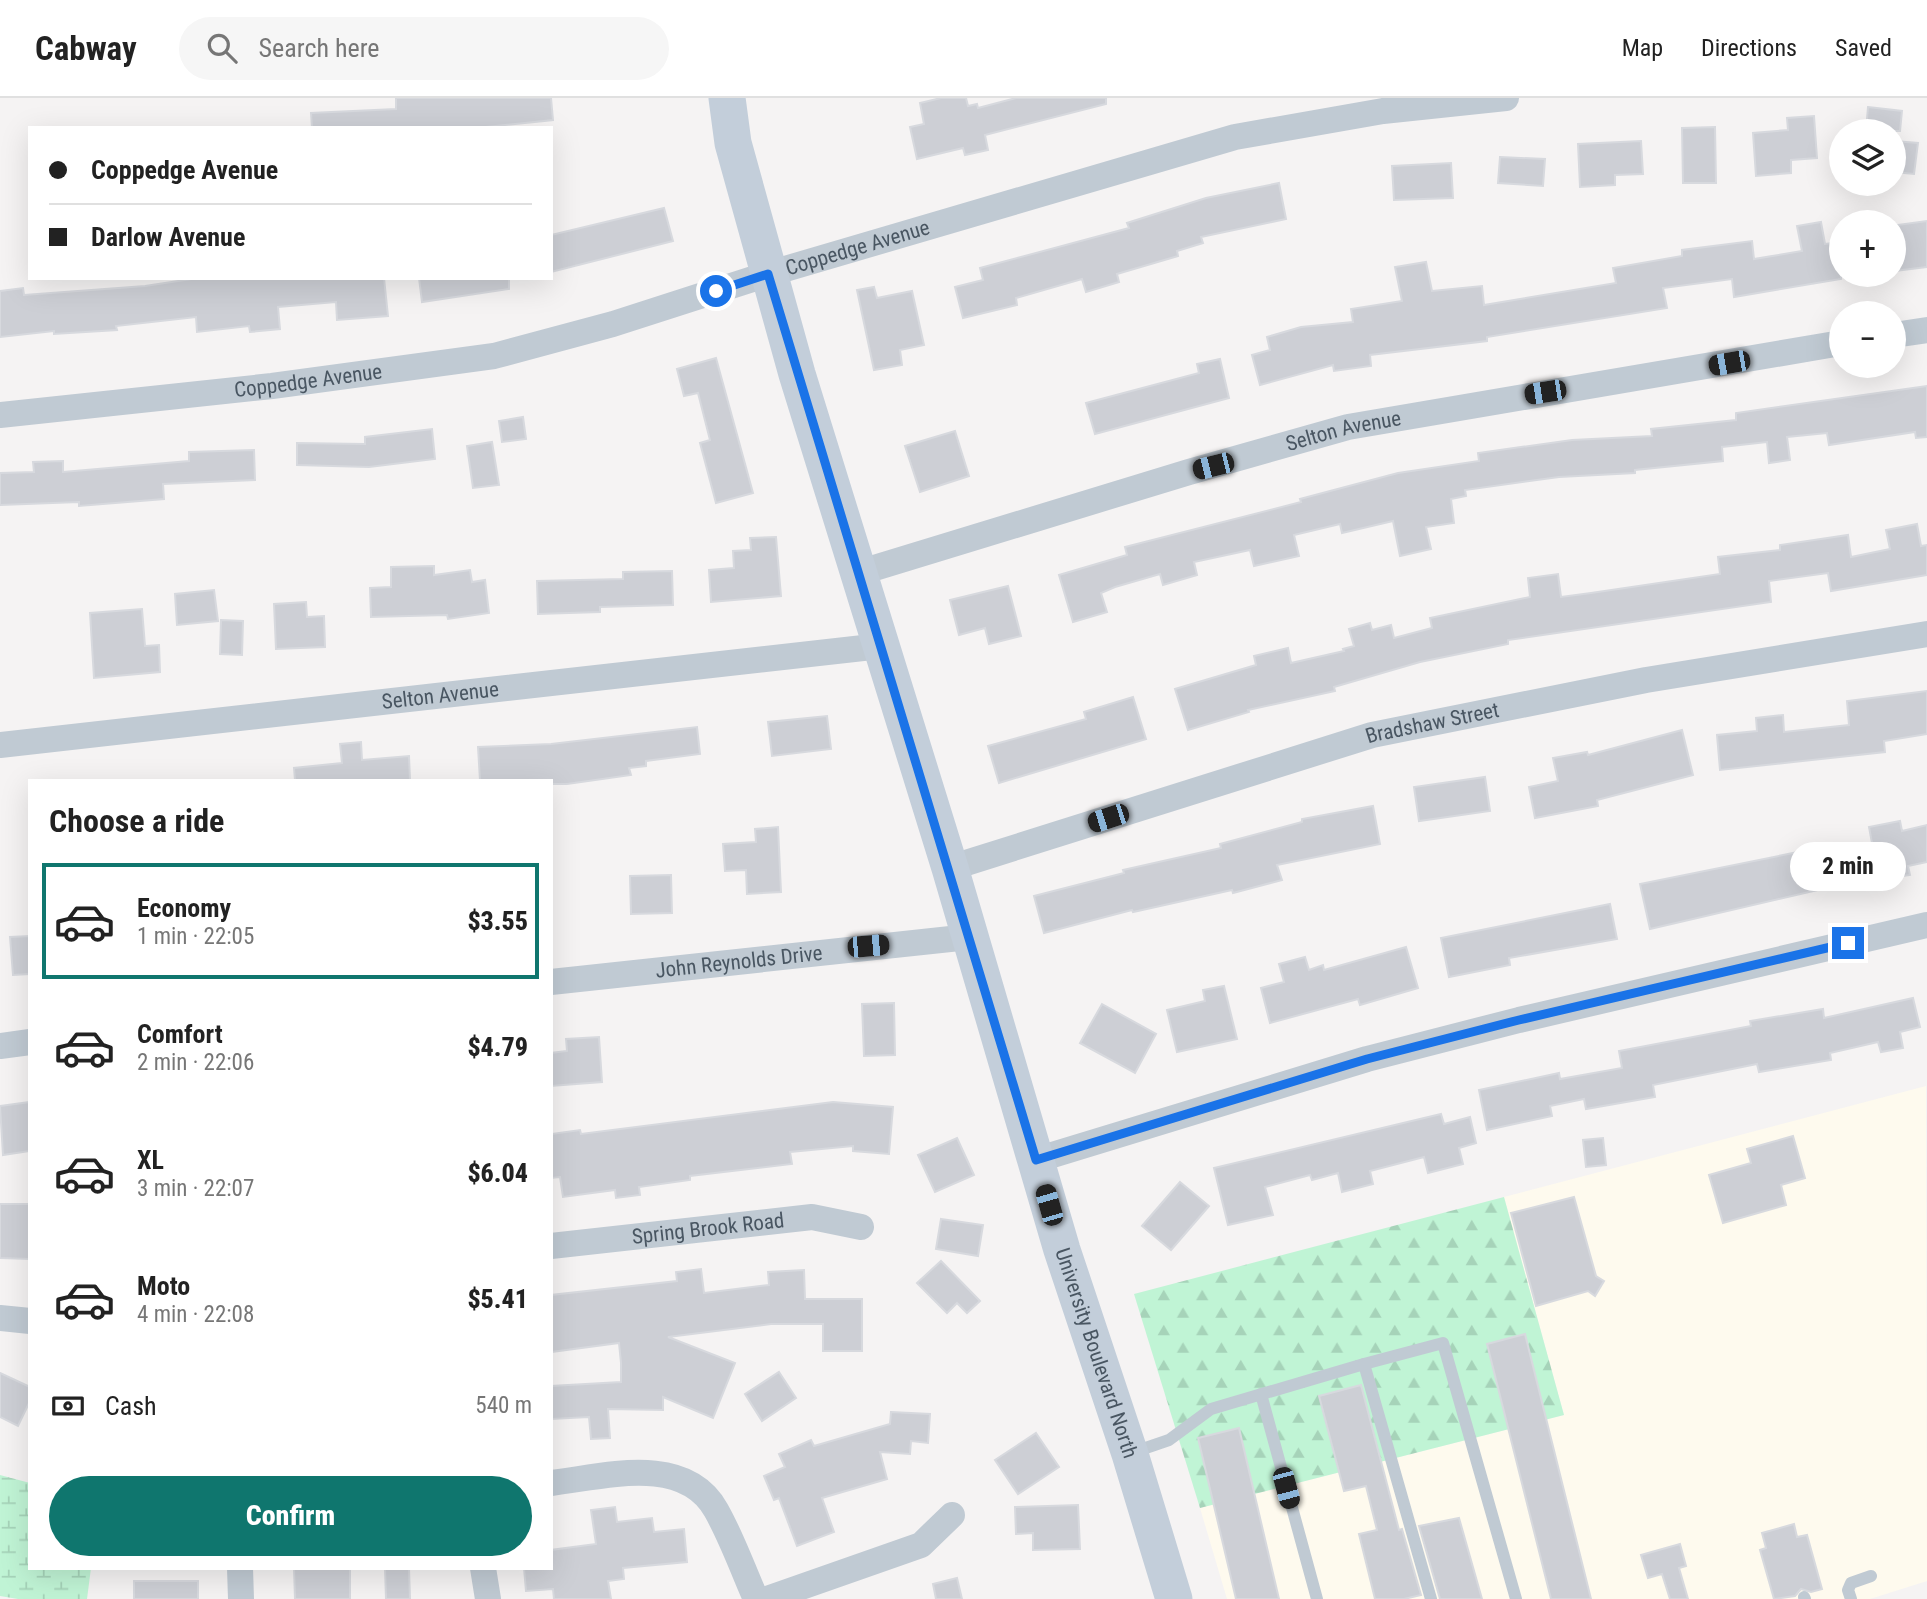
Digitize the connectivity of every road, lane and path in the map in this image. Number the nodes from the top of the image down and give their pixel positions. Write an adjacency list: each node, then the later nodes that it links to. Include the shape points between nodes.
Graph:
1 (727, 98): 3 (street, University Boulevard North, via 733,143)
2 (1506, 98): 3 (street, Coppedge Avenue, via 1384,111 1235,137)
3 (768, 274): 7 (street, Coppedge Avenue, via 494,356); 8 (street, University Boulevard North)
4 (1927, 330): 5 (street)
5 (1906, 333)
6 (1829, 345): 8 (street, Selton Avenue, via 1348,427)
7 (0, 415)
8 (858, 573): 10 (street, University Boulevard North)
9 (1927, 634): 12 (street, Bradshaw Street, via 1646,680 1373,735)
10 (881, 646): 11 (street, Selton Avenue); 12 (street, University Boulevard North)
11 (0, 745)
12 (950, 869): 14 (street, University Boulevard North)
13 (1927, 925): 18 (street, via 1367,1059)
14 (969, 937): 15 (street, John Reynolds Drive); 18 (street, University Boulevard North)
15 (553, 982)
16 (28, 1042): 17 (street)
17 (0, 1046)
18 (1036, 1160): 25 (street, University Boulevard North)
19 (861, 1227): 20 (street, Spring Brook Road, via 812,1217)
20 (553, 1246)
21 (0, 1318): 22 (street)
22 (28, 1321)
23 (1364, 1364): 24 (lane); 37 (lane); 38 (lane, via 1443,1343)
24 (1261, 1394): 25 (lane, via 1211,1409 1169,1440); 36 (lane)
25 (1130, 1454): 35 (street, University Boulevard North)
26 (553, 1483): 33 (street, via 640,1473 668,1475 691,1484 716,1509)
27 (952, 1515): 34 (street, via 921,1545)
28 (240, 1570): 31 (street)
29 (483, 1570): 32 (street)
30 (1871, 1576): 39 (lane, via 1851,1583)
31 (241, 1599)
32 (488, 1599)
33 (756, 1599)
34 (767, 1599)
35 (1174, 1599)
36 (1317, 1599)
37 (1431, 1599)
38 (1516, 1599)
39 (1851, 1599)

